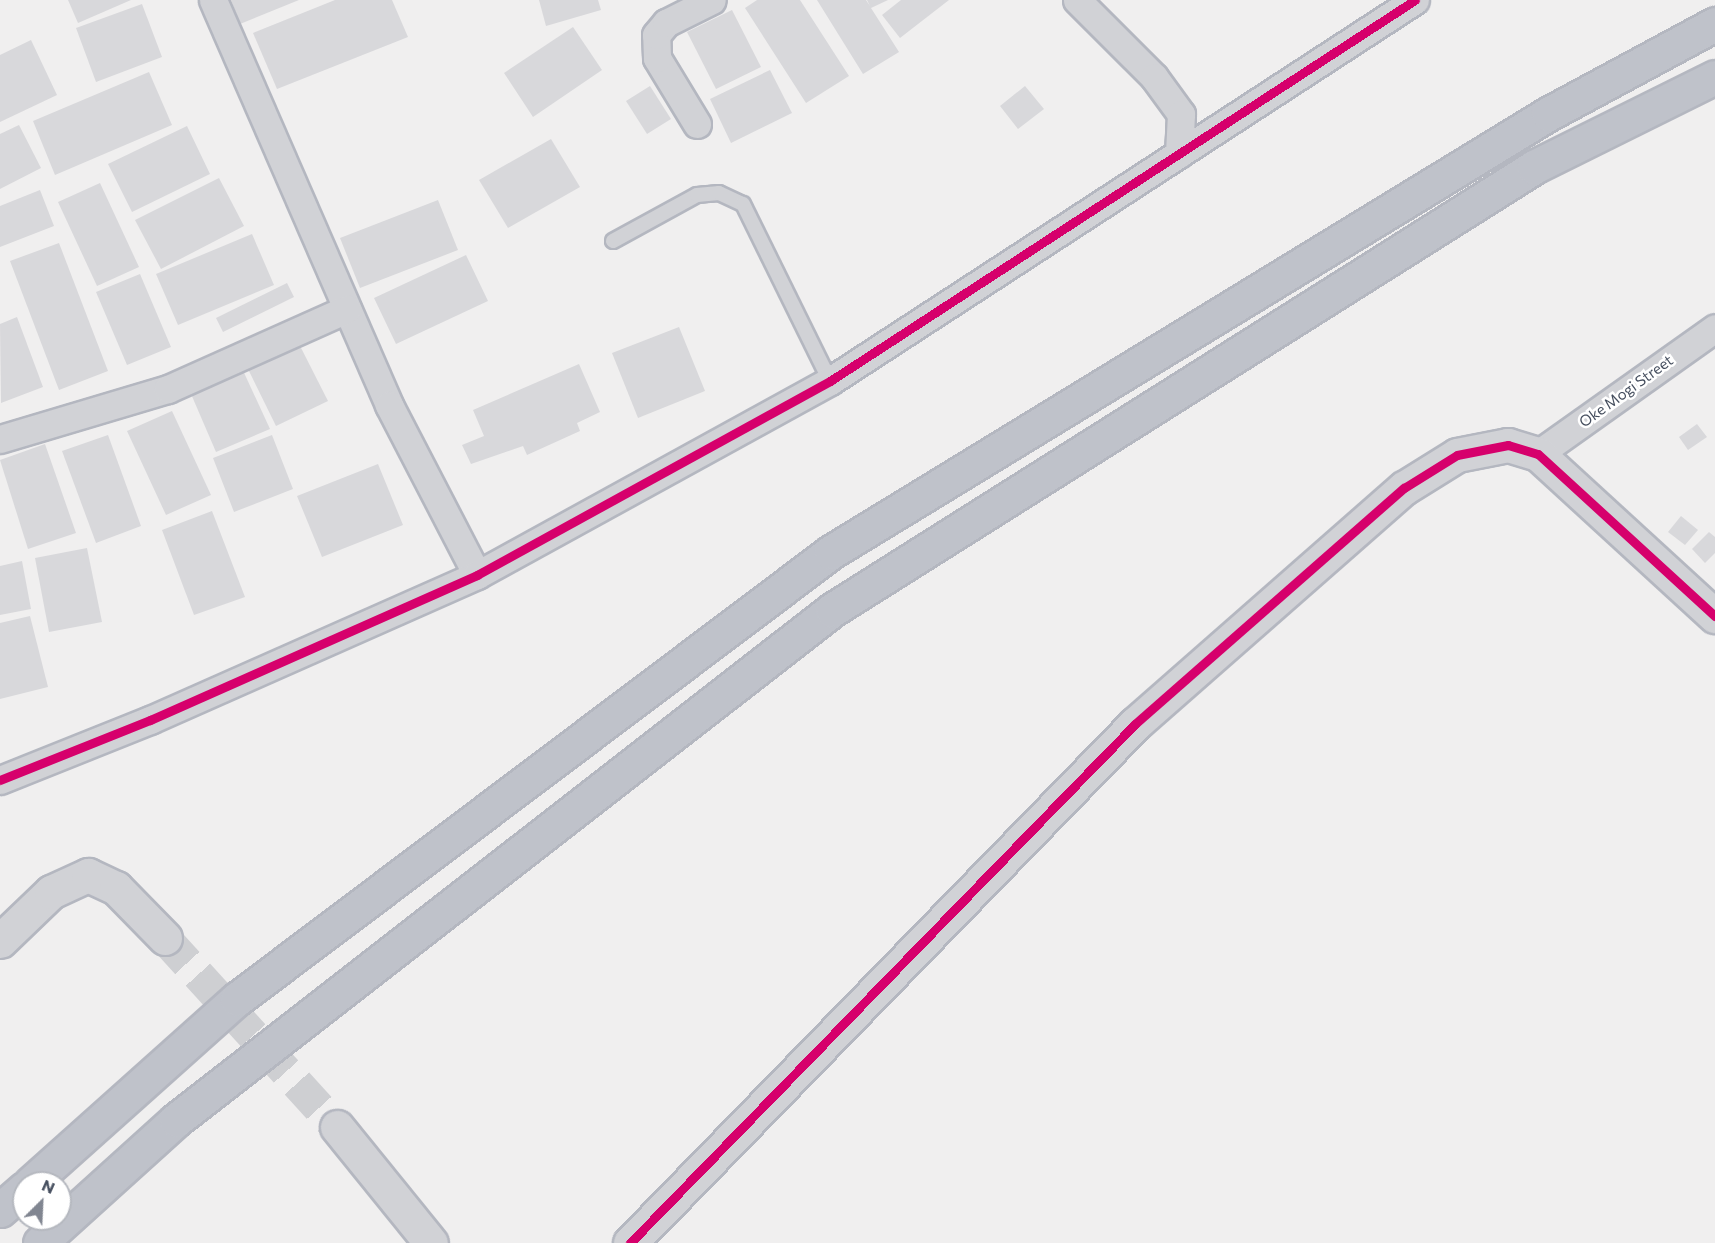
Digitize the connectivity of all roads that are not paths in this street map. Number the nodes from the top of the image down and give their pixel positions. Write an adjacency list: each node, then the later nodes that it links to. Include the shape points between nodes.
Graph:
1 (213, 0): 10 (street)
2 (712, 0): 7 (street, via 666,23 656,35 657,58)
3 (1077, 0): 8 (street, via 1154,77 1181,114)
4 (1415, 0): 8 (street)
5 (1715, 24): 21 (highway, via 1548,114 831,552 237,999)
6 (1715, 77): 24 (highway, via 1534,167 832,610 176,1120)
7 (697, 124)
8 (1179, 154): 12 (street)
9 (613, 241): 12 (lane, via 697,195 719,193 743,204)
10 (347, 309): 13 (street, via 168,389); 15 (street, via 389,405)
11 (1715, 328): 14 (street, Oke Mogi Street)
12 (830, 381): 15 (street)
13 (0, 439)
14 (1538, 454): 16 (street); 26 (street, via 1508,445 1457,455 1404,488 1136,724)
15 (477, 575): 17 (street, via 150,720)
16 (1715, 616)
17 (0, 780)
18 (165, 938): 19 (street, via 116,888 88,875 51,892)
19 (0, 940)
20 (337, 1127): 25 (street)
21 (44, 1171)
22 (12, 1200): 23 (highway)
23 (0, 1210)
24 (40, 1243)
25 (432, 1243)
26 (630, 1243)

